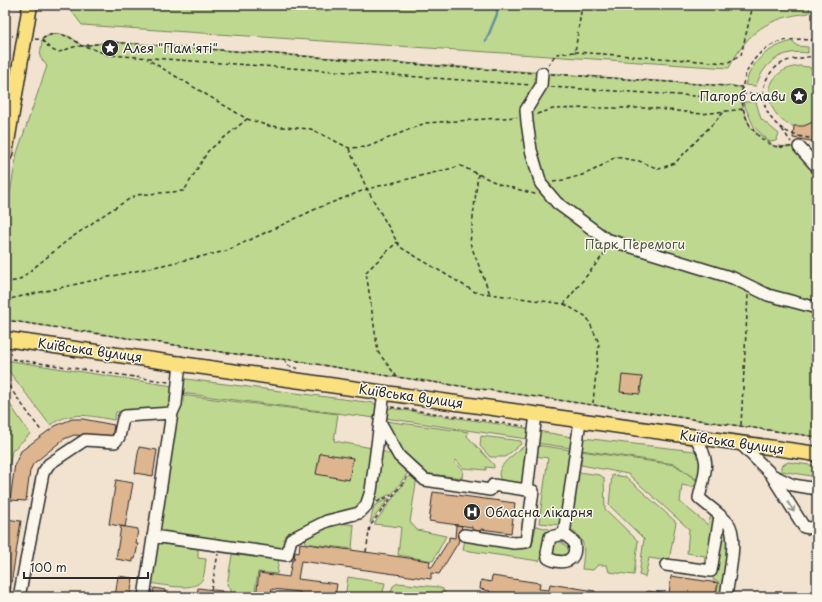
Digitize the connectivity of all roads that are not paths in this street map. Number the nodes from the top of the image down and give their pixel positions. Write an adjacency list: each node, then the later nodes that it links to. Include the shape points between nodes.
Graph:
1 (30, 5): 4 (main road)
2 (542, 73): 6 (street, via 541,86 526,110 531,150 541,184 557,203 606,239 733,278 768,295)
3 (799, 147): 5 (street)
4 (5, 154)
5 (817, 167)
6 (817, 308)
7 (5, 338): 8 (main road, Київська вулиця)
8 (180, 362): 9 (main road, Київська вулиця); 10 (street, via 176,404)
9 (383, 398): 11 (main road, Київська вулиця); 13 (street)
10 (172, 413): 24 (street); 26 (street, via 125,416 115,442 85,440 49,464 43,473 36,503)
11 (535, 421): 12 (main road, Київська вулиця); 19 (street)
12 (580, 421): 14 (main road, Київська вулиця); 22 (street)
13 (378, 427): 19 (street, via 399,456 425,480 490,490 493,485); 24 (street, via 371,491 366,506 359,513 327,521 291,539 287,555)
14 (695, 437): 15 (main road, Київська вулиця); 20 (street, via 704,451 706,463 699,498)
15 (740, 443): 16 (main road, Київська вулиця); 17 (street)
16 (817, 454)
17 (772, 475): 18 (street, via 793,485); 21 (street, one-way to 21, via 804,527)
18 (817, 489)
19 (527, 490): 23 (street, via 533,491 526,542 514,543)
20 (720, 516): 25 (street, via 711,571); 28 (street, via 728,523 732,533)
21 (817, 529)
22 (564, 534)
23 (464, 535)
24 (153, 536): 27 (street)
25 (666, 565)
26 (19, 597)
27 (144, 597)
28 (726, 597)

